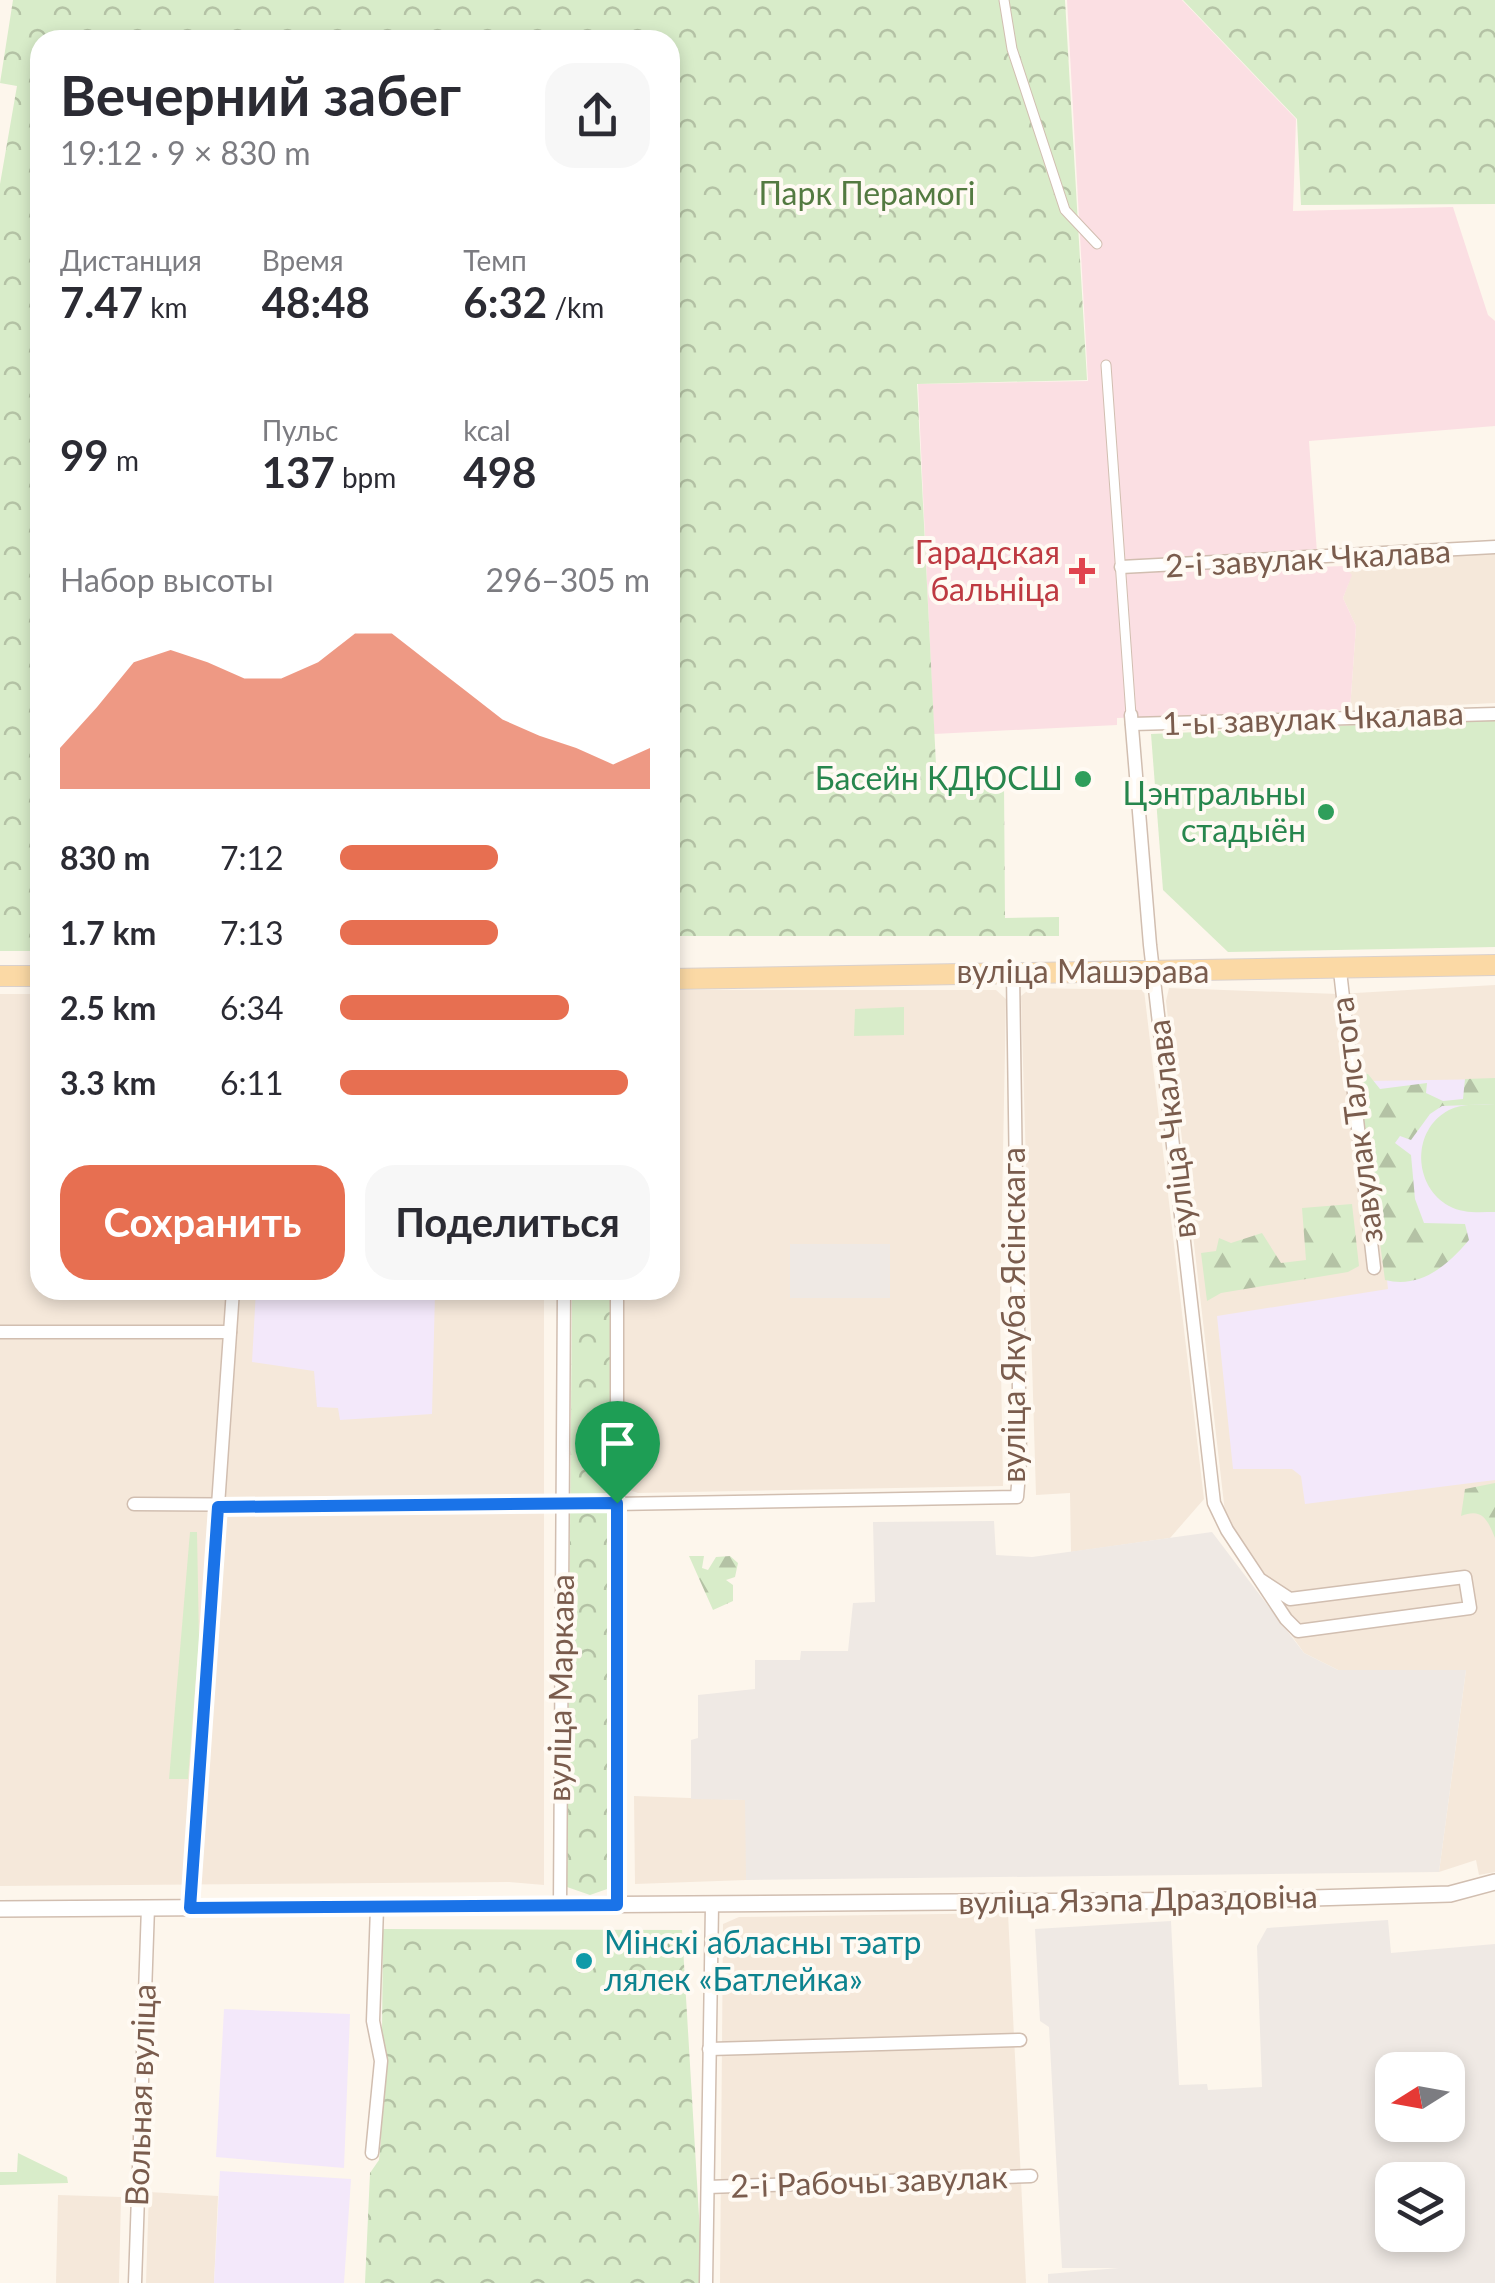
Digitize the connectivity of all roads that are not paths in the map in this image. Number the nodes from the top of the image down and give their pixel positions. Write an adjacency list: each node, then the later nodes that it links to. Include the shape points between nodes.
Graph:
1 (1004, 0): 2 (street, via 1012,49 1065,210)
2 (1098, 244)
3 (1106, 364): 5 (street, вуліца Чкалава)
4 (1495, 547): 5 (street, 2-і завулак Чкалава)
5 (1121, 568): 7 (street, вуліца Чкалава)
6 (1495, 714): 7 (street, 1-ы завулак Чкалава)
7 (1131, 720): 9 (street, вуліца Чкалава)
8 (1495, 966): 10 (main road, вуліца Машэрава)
9 (1153, 971): 10 (main road, вуліца Машэрава); 11 (main road, вуліца Машэрава); 25 (street, вуліца Чкалава, via 1214,1503)
10 (1340, 971): 15 (street, завулак Талстога)
11 (1013, 973): 14 (main road, вуліца Машэрава); 21 (street, вуліца Якуба Ясінскага, via 1017,1497)
12 (0, 976): 13 (main road)
13 (30, 976)
14 (680, 979)
15 (1374, 1268)
16 (232, 1300): 20 (street)
17 (564, 1300): 23 (street, вуліца Маркава)
18 (617, 1300): 21 (street, вуліца Маркава)
19 (0, 1332): 20 (street)
20 (230, 1332): 24 (street)
21 (617, 1503): 23 (street, вуліца Якуба Ясінскага); 27 (street, вуліца Маркава)
22 (134, 1504): 24 (street, вуліца Якуба Ясінскага)
23 (563, 1505): 24 (street, вуліца Якуба Ясінскага); 29 (street, вуліца Маркава)
24 (218, 1507): 31 (street)
25 (1261, 1580): 25 (street, вуліца Чкалава, via 1298,1631 1470,1608 1465,1577 1290,1600)
26 (1495, 1882): 28 (street, вуліца Язэпа Драздовіча, via 1450,1894 1402,1896)
27 (617, 1905): 28 (street, вуліца Язэпа Драздовіча); 29 (street, вуліца Язэпа Драздовіча)
28 (712, 1905): 35 (street)
29 (560, 1906): 32 (street, вуліца Язэпа Драздовіча)
30 (148, 1907): 31 (street, вуліца Язэпа Драздовіча); 33 (street, вуліца Язэпа Драздовіча); 39 (street, Вольная вуліца)
31 (190, 1908): 32 (street, вуліца Язэпа Драздовіча)
32 (377, 1908): 36 (street, via 373,2021 381,2061)
33 (0, 1910)
34 (1020, 2040): 35 (street)
35 (709, 2050): 38 (street)
36 (372, 2153)
37 (1031, 2176): 38 (street, 2-і Рабочы завулак)
38 (708, 2187): 40 (street)
39 (135, 2283)
40 (706, 2283)

